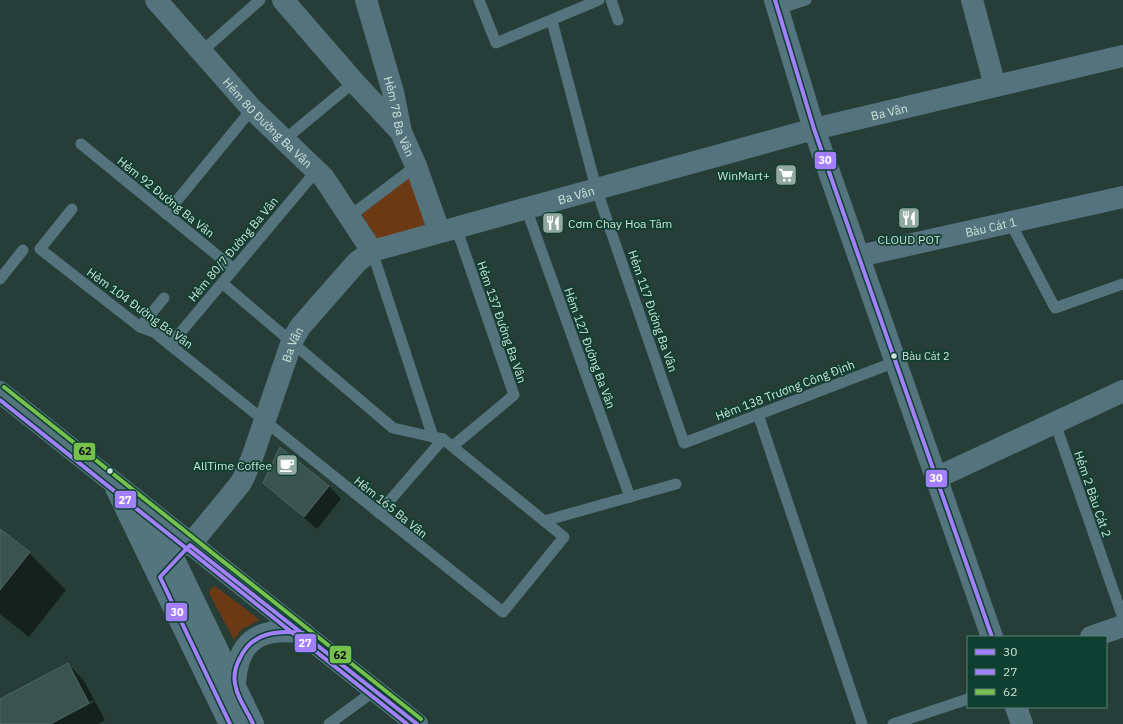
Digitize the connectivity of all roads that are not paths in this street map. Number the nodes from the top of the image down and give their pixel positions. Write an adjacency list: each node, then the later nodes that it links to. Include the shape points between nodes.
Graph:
1 (156, 0): 13 (street, Hẻm 80 Đường Ba Vân)
2 (260, 0): 13 (lane)
3 (283, 0): 15 (street)
4 (366, 0): 19 (street, Hẻm 78 Ba Vân, via 393,92)
5 (480, 0): 12 (lane, via 496,43)
6 (599, 0): 12 (lane)
7 (611, 0): 11 (lane)
8 (806, 0): 10 (lane)
9 (972, 0): 16 (street)
10 (776, 4): 18 (main road)
11 (618, 20)
12 (552, 21): 24 (lane, Hẻm 117 Đường Ba Vân)
13 (201, 52): 17 (street, Hẻm 80 Đường Ba Vân)
14 (1123, 56): 16 (street, Ba Vân)
15 (354, 82): 19 (street); 20 (lane)
16 (995, 86): 18 (street, Ba Vân)
17 (252, 109): 20 (street, Hẻm 80 Đường Ba Vân); 28 (lane)
18 (814, 129): 24 (street, Ba Vân); 34 (main road)
19 (401, 132): 22 (street, Hẻm 78 Ba Vân)
20 (284, 140): 23 (street, Hẻm 80 Đường Ba Vân)
21 (81, 144): 28 (lane, Hẻm 92 Đường Ba Vân)
22 (416, 166): 29 (lane); 31 (street, Hẻm 78 Ba Vân)
23 (316, 170): 29 (street, Hẻm 80 Đường Ba Vân); 35 (lane, Hẻm 80/7 Đường Ba Vân)
24 (596, 188): 26 (street, Ba Vân); 50 (lane, Hẻm 117 Đường Ba Vân)
25 (1123, 197): 30 (street, Bàu Cát 1)
26 (526, 208): 31 (street, Ba Vân); 55 (lane, Hẻm 127 Đường Ba Vân)
27 (72, 209): 40 (lane, Hẻm 104 Đường Ba Vân, via 40,249)
28 (166, 214): 35 (lane, Hẻm 92 Đường Ba Vân)
29 (350, 216): 33 (street, Hẻm 80 Đường Ba Vân)
30 (1010, 222): 34 (street, Bàu Cát 1); 38 (lane, via 1055,308)
31 (447, 229): 33 (street, Ba Vân); 51 (lane, Hẻm 137 Đường Ba Vân, via 514,395)
32 (23, 250): 36 (lane)
33 (372, 251): 41 (street, Ba Vân, via 357,262 300,327); 49 (lane)
34 (859, 256): 43 (main road)
35 (234, 269): 37 (lane, Hẻm 80/7 Đường Ba Vân)
36 (0, 279)
37 (222, 283): 41 (lane); 42 (lane, Hẻm 80/7 Đường Ba Vân)
38 (1123, 284)
39 (164, 298): 40 (lane)
40 (140, 327): 42 (lane, Hẻm 104 Đường Ba Vân, via 154,332)
41 (292, 341): 47 (street, Ba Vân); 49 (lane, via 393,428)
42 (170, 345): 47 (lane, Hẻm 104 Đường Ba Vân)
43 (895, 362): 46 (lane, Hẻm 138 Trương Công Định); 52 (main road)
44 (1123, 391): 48 (street)
45 (0, 392): 53 (main road)
46 (758, 414): 50 (lane, Hẻm 138 Trương Công Định); 75 (lane)
47 (264, 422): 56 (lane, Hẻm 165 Ba Vân); 59 (street, Ba Vân, via 240,484)
48 (1055, 423): 52 (street); 62 (lane, Hẻm 2 Bàu Cát 2)
49 (438, 438): 51 (lane); 56 (lane)
50 (684, 442)
51 (453, 446): 58 (lane)
52 (936, 478): 65 (main road)
53 (113, 484): 57 (main road); 61 (main road)
54 (676, 484): 55 (lane)
55 (630, 497): 58 (lane)
56 (378, 513): 58 (lane, Hẻm 165 Ba Vân, via 502,612 564,537)
57 (153, 515): 59 (main road); 60 (main road)
58 (544, 521)
59 (190, 544): 60 (main road); 64 (main road)
60 (175, 561): 61 (main road); 67 (main road)
61 (160, 577): 71 (main road)
62 (1123, 618)
63 (1123, 626): 66 (street)
64 (303, 633): 67 (main road, via 276,631 255,638 240,656 236,666); 68 (main road)
65 (992, 636)
66 (1094, 636)
67 (235, 687): 72 (main road)
68 (374, 691): 73 (lane); 74 (main road)
69 (967, 699): 76 (lane)
70 (1016, 708): 77 (main road)
71 (230, 724)
72 (253, 724)
73 (329, 724)
74 (417, 724)
75 (862, 724)
76 (893, 724)
77 (1022, 724)

